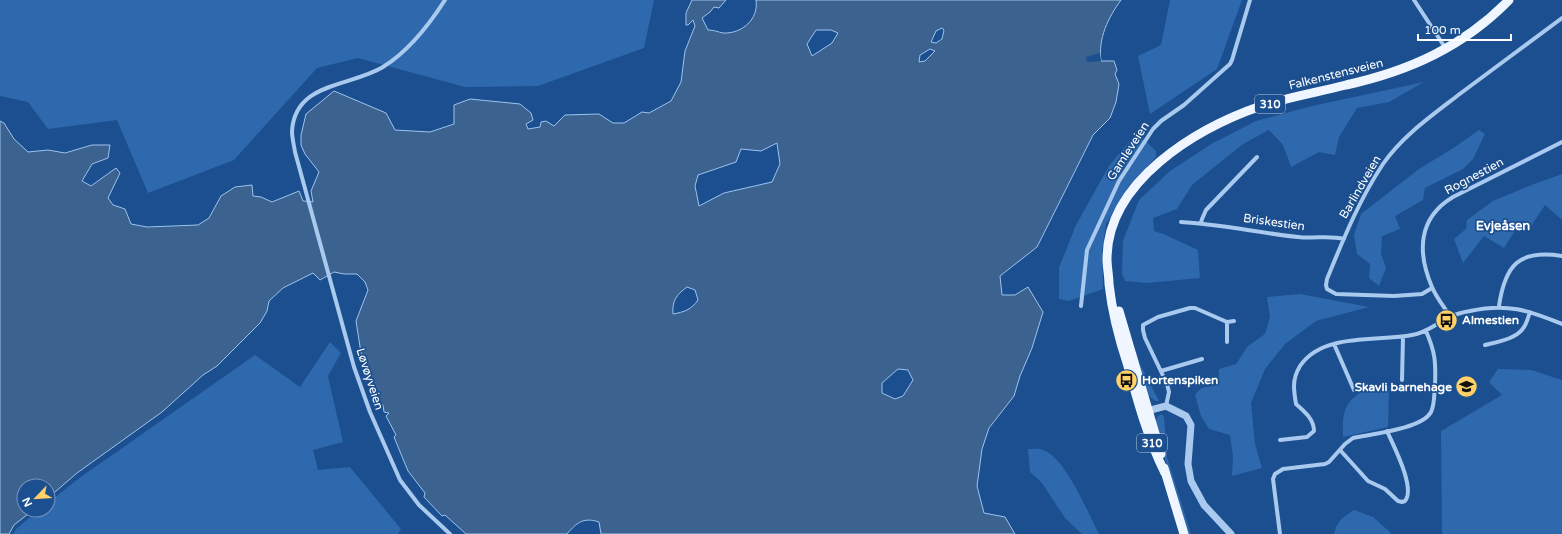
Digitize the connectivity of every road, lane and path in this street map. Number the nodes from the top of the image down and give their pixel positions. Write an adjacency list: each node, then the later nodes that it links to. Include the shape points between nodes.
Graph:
1 (446, 0): 35 (street, Løvøyveien, via 422,31 383,67 365,76 319,90 306,98 298,108 292,132 295,152 361,387 400,480 430,516)
2 (1250, 0): 14 (street, Gamleveien, via 1232,60 1184,105 1153,129 1119,181 1086,250)
3 (1414, 0): 6 (street)
4 (1509, 0): 6 (main road, Falkenstensveien / 310, via 1483,24)
5 (1562, 18): 11 (street, Barlindveien, via 1431,116 1402,142 1382,165 1365,193)
6 (1446, 49): 31 (main road, Falkenstensveien / 310, via 1393,73 1261,106 1223,122 1184,143 1141,180 1117,216 1108,243 1107,259 1110,300 1117,331)
7 (1562, 142): 13 (street, Rognestien, via 1441,204 1423,237 1424,260)
8 (1257, 157): 10 (street, via 1206,210)
9 (1181, 222): 10 (street, Briskestien)
10 (1201, 223): 11 (street, Briskestien, via 1304,238)
11 (1344, 239): 13 (street, Barlindveien, via 1327,279 1326,285 1330,292 1394,296 1422,294)
12 (1562, 256): 15 (street, via 1545,254 1519,260 1505,280)
13 (1432, 288): 17 (street, Rognestien)
14 (1081, 306)
15 (1499, 306): 16 (street); 17 (street)
16 (1530, 312): 20 (street); 25 (street, via 1524,328 1517,334)
17 (1450, 316): 21 (street)
18 (1234, 321): 19 (street)
19 (1227, 322): 23 (street); 27 (street, via 1190,308 1158,317 1143,325 1145,338)
20 (1562, 324)
21 (1426, 331): 22 (street); 32 (street, via 1435,358 1431,412 1421,422)
22 (1403, 337): 24 (street, via 1353,340); 28 (street)
23 (1227, 342)
24 (1334, 344): 29 (street); 33 (street, via 1309,356 1295,376 1296,404 1306,412 1314,431 1306,437)
25 (1485, 345)
26 (1202, 359): 27 (street)
27 (1161, 371): 30 (street, via 1169,392)
28 (1402, 380)
29 (1354, 390)
30 (1166, 406): 31 (street); 37 (street, via 1180,412 1189,420 1191,432 1188,464 1191,481 1204,505)
31 (1145, 412): 36 (main road, Falkenstensveien / 310, via 1154,448 1165,473)
32 (1387, 431): 34 (street, via 1353,438); 34 (street, via 1404,468 1408,493 1405,501 1398,501 1385,489 1368,481)
33 (1280, 440)
34 (1340, 450): 38 (street, via 1325,464 1283,469 1275,474)
35 (450, 534)
36 (1184, 534)
37 (1231, 534)
38 (1280, 534)

